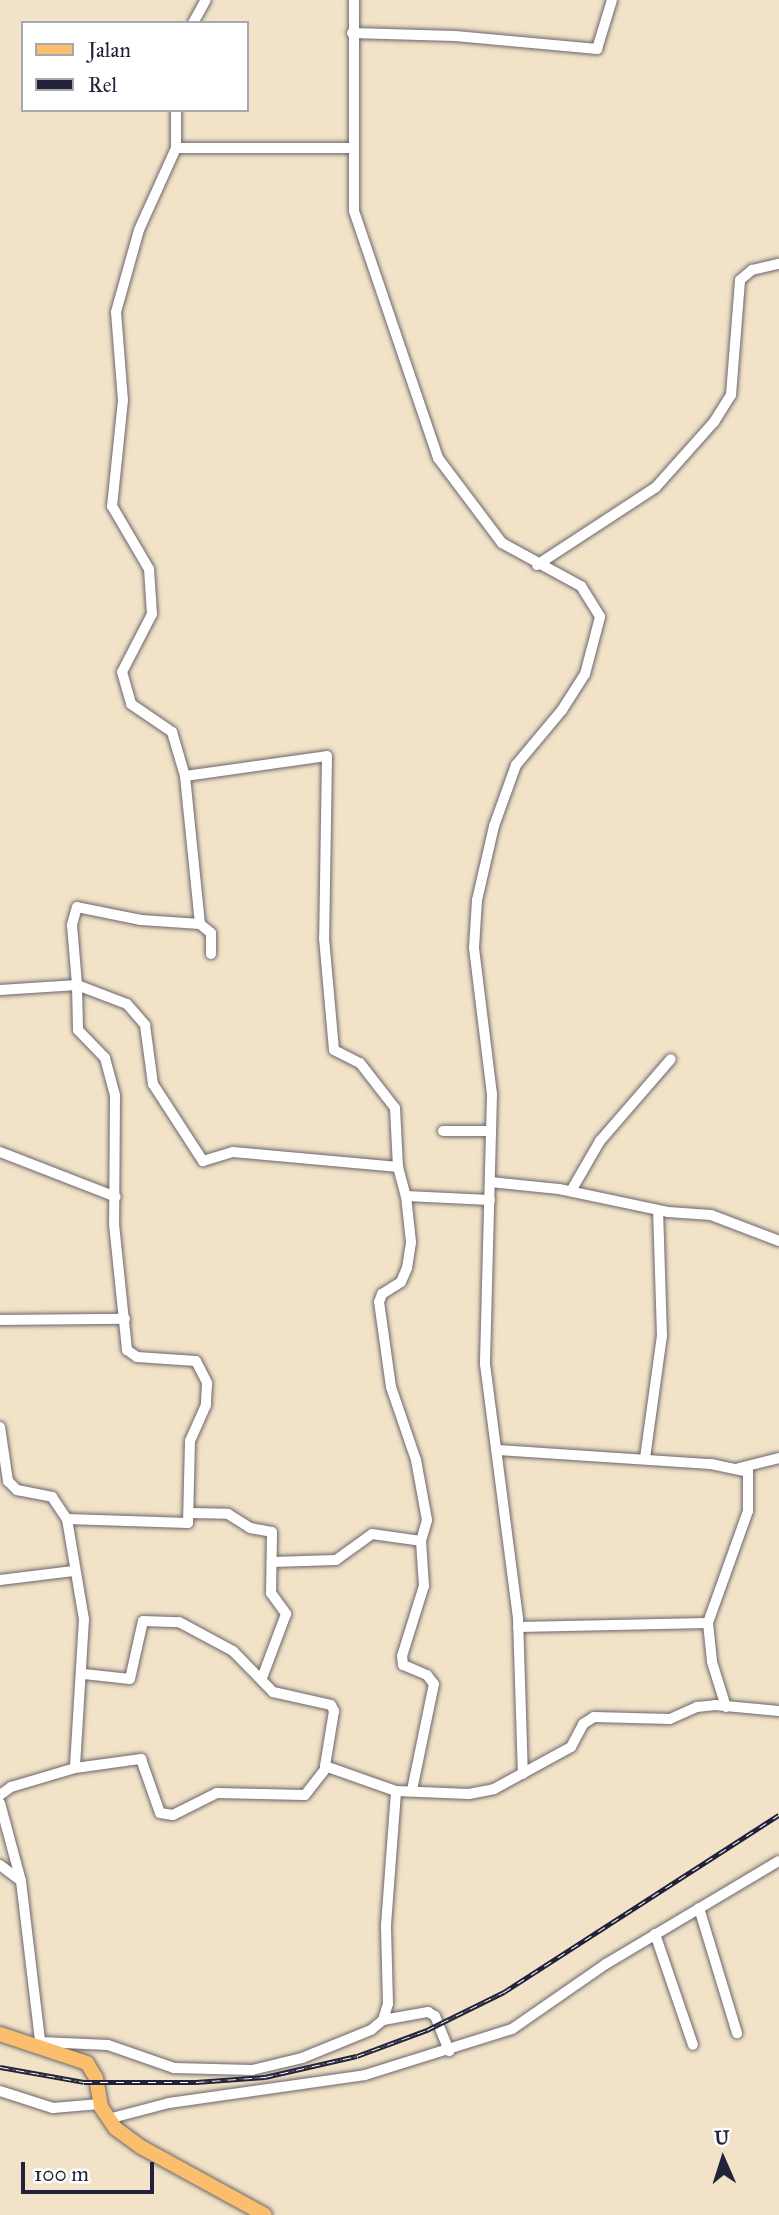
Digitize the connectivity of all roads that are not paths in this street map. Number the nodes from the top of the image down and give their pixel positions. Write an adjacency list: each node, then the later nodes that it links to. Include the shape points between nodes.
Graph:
1 (206, 0): 4 (street)
2 (354, 0): 5 (street)
3 (612, 0): 5 (street, via 597,49 455,36)
4 (194, 21)
5 (352, 33): 8 (street)
6 (176, 112): 7 (street)
7 (176, 148): 8 (street); 11 (street, via 139,230 116,312 123,400 112,506 149,569 152,614 122,672 131,704 172,732)
8 (353, 148): 10 (street, via 354,211 438,458 502,543)
9 (779, 264): 10 (street, via 752,270 740,280 731,395 714,422 646,495)
10 (537, 565): 18 (street, via 581,586 600,617 585,674 516,765 494,826 477,900 474,948 492,1094)
11 (185, 776): 12 (street); 20 (street, via 327,756 324,938 334,1050 360,1063 395,1108)
12 (200, 924): 13 (street, via 211,933); 14 (street, via 141,920 77,907 72,925)
13 (211, 954)
14 (77, 985): 15 (street); 20 (street, via 127,1004 145,1025 153,1084 203,1161 233,1152); 24 (street, via 78,1030 105,1058 115,1095)
15 (0, 990)
16 (671, 1059): 22 (street, via 600,1141)
17 (443, 1131): 18 (street)
18 (491, 1131): 21 (street)
19 (0, 1152): 24 (street)
20 (398, 1167): 23 (street)
21 (490, 1182): 22 (street); 25 (street)
22 (571, 1191): 26 (street)
23 (406, 1196): 25 (street); 37 (street, via 411,1242 407,1268 401,1282 379,1302 391,1387 426,1507)
24 (116, 1197): 28 (street, via 115,1234)
25 (489, 1199): 31 (street, via 485,1364)
26 (658, 1211): 27 (street, via 711,1214); 32 (street, via 662,1336)
27 (779, 1241)
28 (125, 1319): 29 (street); 35 (street, via 131,1355 188,1359 204,1370 206,1405 190,1441)
29 (0, 1320)
30 (0, 1427): 36 (street, via 8,1481 17,1490 52,1497)
31 (498, 1450): 32 (street); 42 (street)
32 (645, 1458): 34 (street)
33 (779, 1458): 34 (street)
34 (739, 1468): 41 (street, via 750,1479 748,1511)
35 (189, 1513): 36 (street, via 184,1525); 38 (street, via 228,1514 250,1528 271,1531)
36 (67, 1519): 39 (street)
37 (421, 1541): 38 (street, via 372,1534 336,1560); 52 (street, via 425,1579 402,1661 427,1675 433,1688)
38 (272, 1562): 44 (street, via 271,1593 286,1614)
39 (73, 1571): 40 (street); 43 (street, via 84,1619)
40 (0, 1580)
41 (708, 1623): 42 (street); 45 (street, via 712,1662)
42 (518, 1627): 51 (street)
43 (84, 1674): 44 (street, via 130,1679 143,1621 179,1622 233,1651); 50 (street)
44 (262, 1678): 49 (street, via 264,1686 278,1694 333,1707)
45 (726, 1707): 46 (street); 51 (street, via 697,1706 670,1719 594,1717 583,1724 571,1747)
46 (779, 1712)
47 (139, 1747): 48 (street)
48 (141, 1759): 49 (street, via 165,1816 217,1793 301,1796 314,1787); 50 (street)
49 (327, 1767): 53 (street)
50 (75, 1768): 54 (street, via 11,1787)
51 (523, 1774): 52 (street, via 494,1789 469,1794)
52 (412, 1790): 53 (street)
53 (397, 1791): 61 (street, via 386,1925 388,2004)
54 (0, 1795)
55 (0, 1803): 58 (street)
56 (779, 1861): 59 (street)
57 (0, 1865): 58 (street)
58 (21, 1881): 64 (street)
59 (699, 1908): 60 (street); 62 (street)
60 (655, 1934): 65 (street); 66 (street, via 512,2029)
61 (383, 2020): 64 (street, via 371,2030 303,2058 252,2070 174,2068 108,2045); 66 (street, via 428,2012 435,2016)
62 (737, 2033)
63 (0, 2034): 64 (main road)
64 (41, 2045): 68 (main road, via 87,2063 96,2078)
65 (693, 2045)
66 (449, 2050): 69 (street, via 365,2074 169,2103)
67 (0, 2091): 68 (street, via 53,2108)
68 (100, 2104): 69 (main road)
69 (108, 2119): 70 (main road, via 141,2147)
70 (265, 2215)

